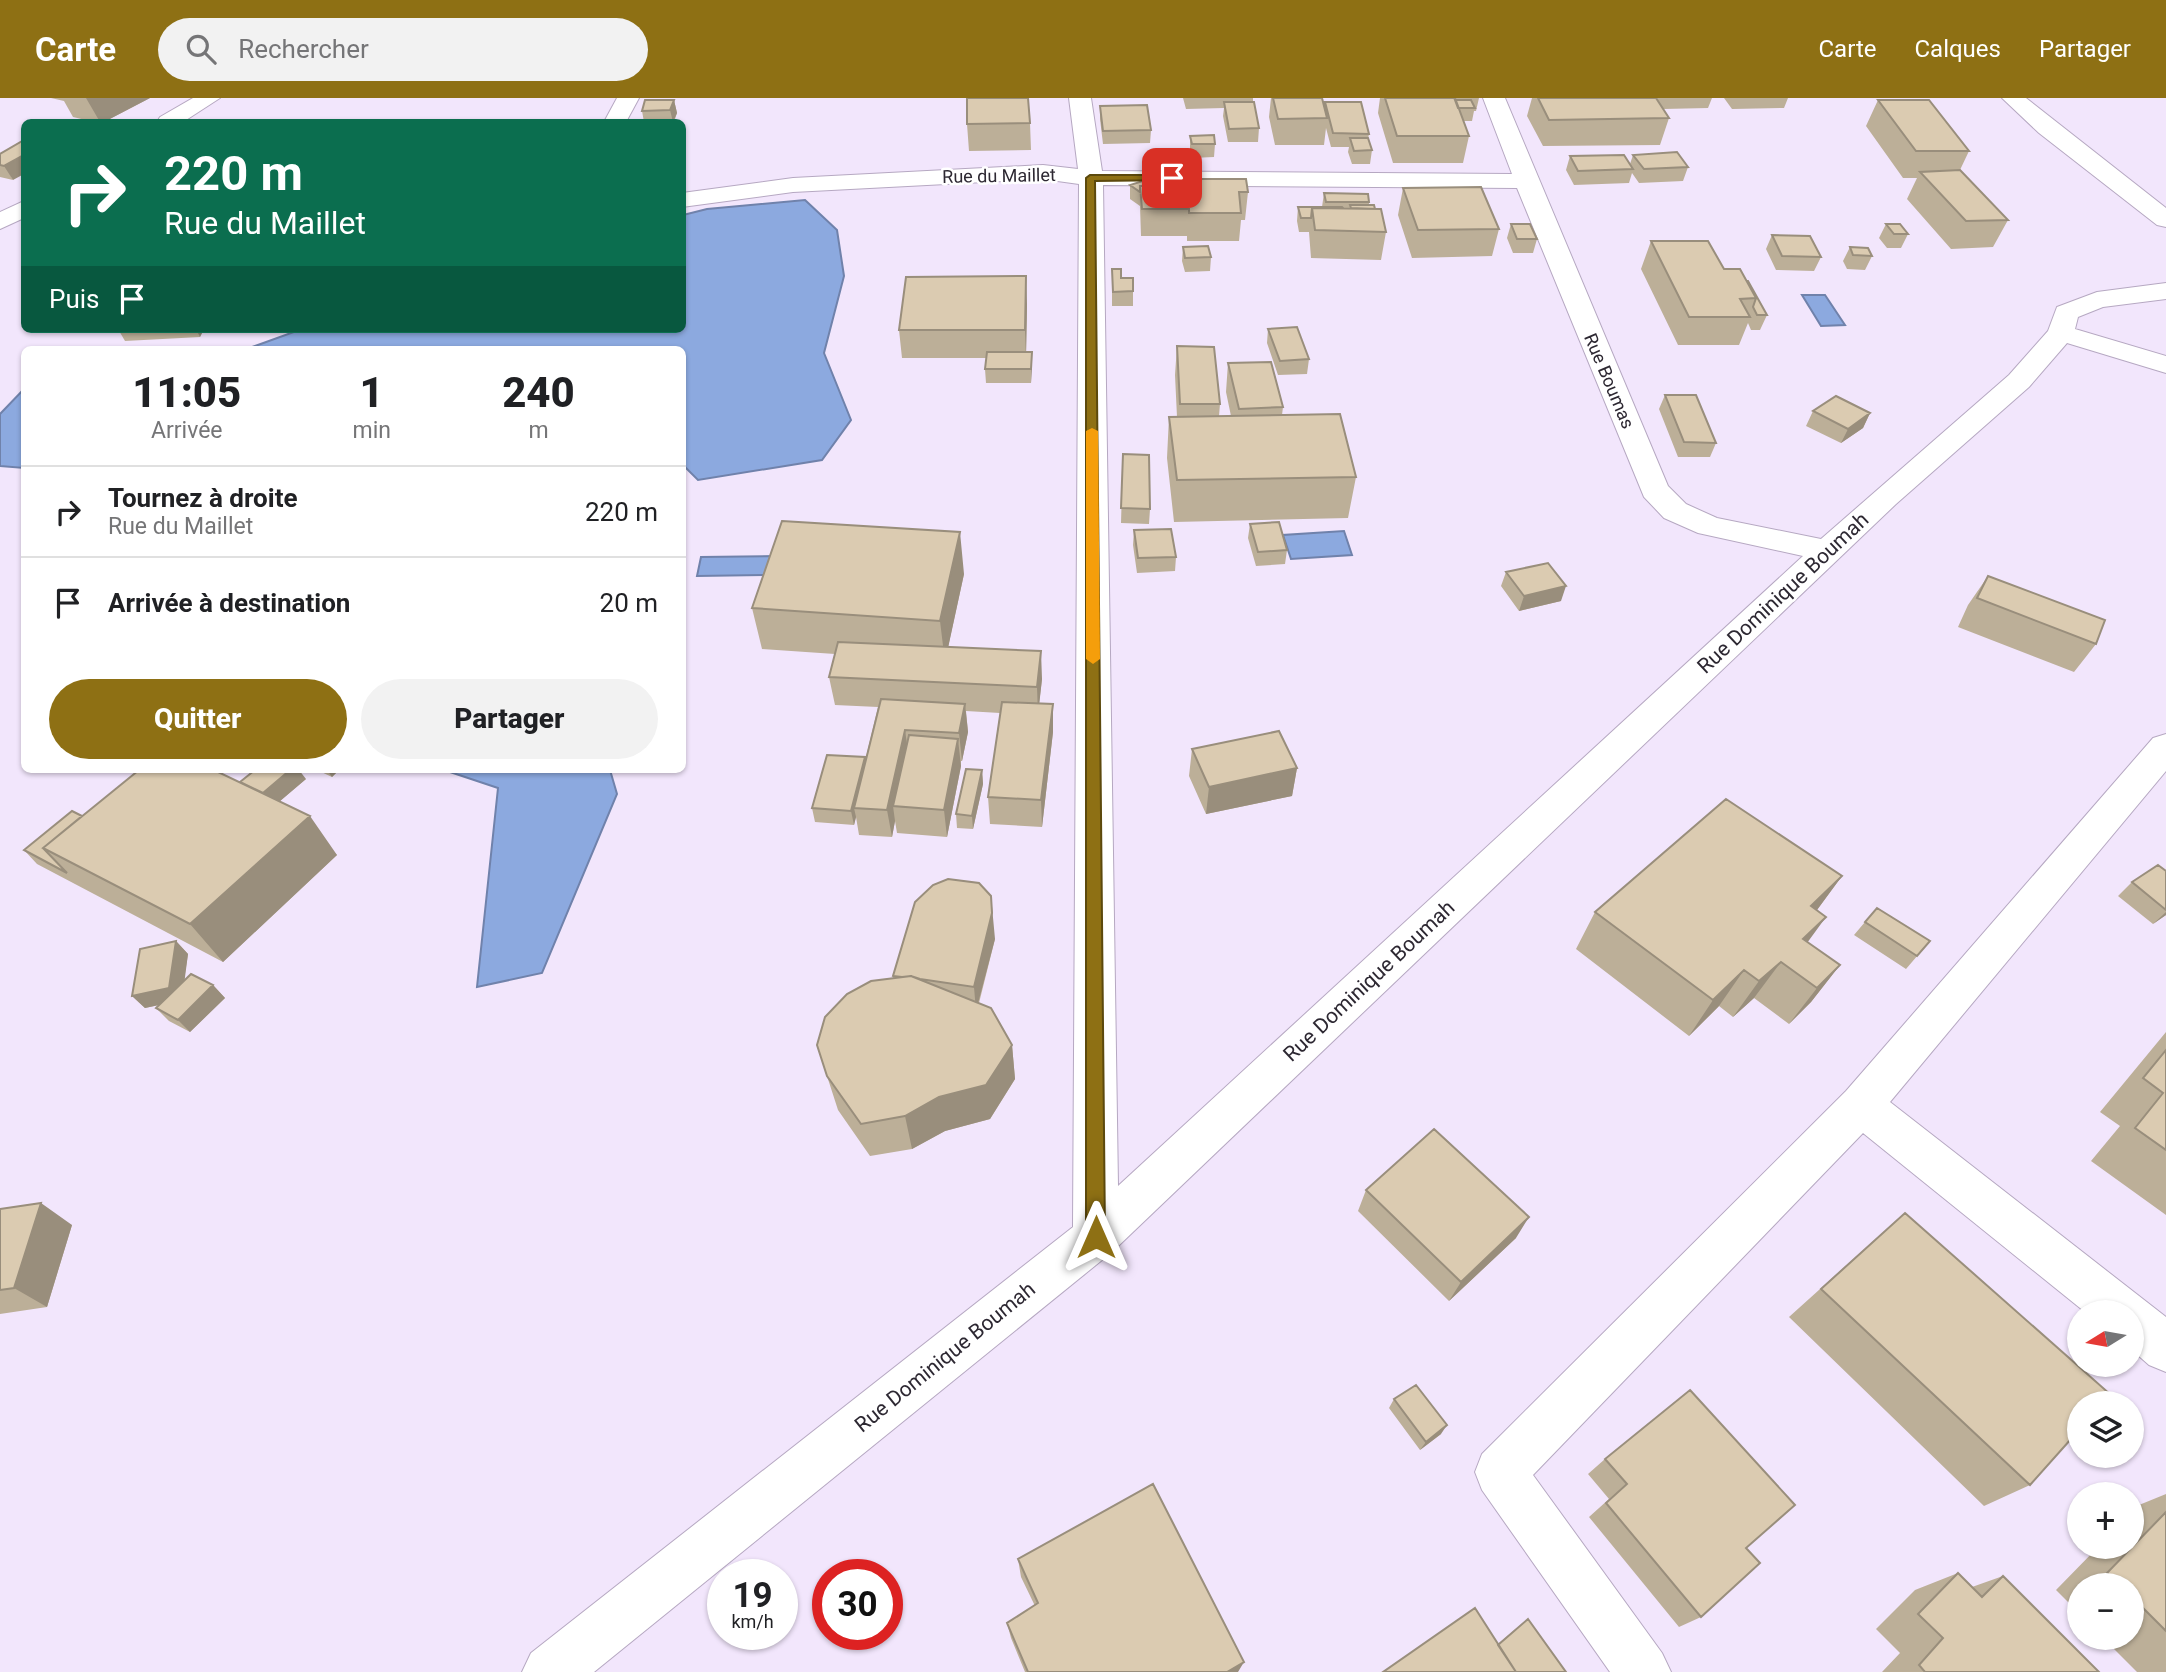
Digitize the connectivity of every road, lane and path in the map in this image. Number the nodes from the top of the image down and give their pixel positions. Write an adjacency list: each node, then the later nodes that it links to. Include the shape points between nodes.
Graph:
1 (209, 98): 6 (street)
2 (628, 98): 7 (street)
3 (1080, 98): 8 (street)
4 (1494, 98): 9 (street, Rue Boumas)
5 (2013, 98): 12 (street)
6 (173, 119)
7 (617, 119)
8 (1090, 178): 9 (street, Rue du Maillet); 10 (street, Rue du Maillet, via 1029,172 793,185); 20 (street)
9 (1525, 181): 17 (street, Rue Boumas, via 1655,490 1675,511 1709,526)
10 (686, 199)
11 (21, 210): 13 (street)
12 (2166, 220)
13 (0, 222)
14 (2166, 291): 15 (street, Rue Dominique Boumah, via 2097,300 2066,313)
15 (2061, 333): 16 (street); 17 (street, Rue Dominique Boumah, via 2019,381)
16 (2166, 365)
17 (1827, 551): 20 (street, Rue Dominique Boumah)
18 (2166, 747): 19 (street)
19 (1861, 1105): 21 (street); 25 (street, via 1500,1472)
20 (1096, 1237): 24 (street, Rue Dominique Boumah)
21 (2107, 1300)
22 (2144, 1330): 23 (street)
23 (2166, 1348)
24 (550, 1672)
25 (1643, 1672)

